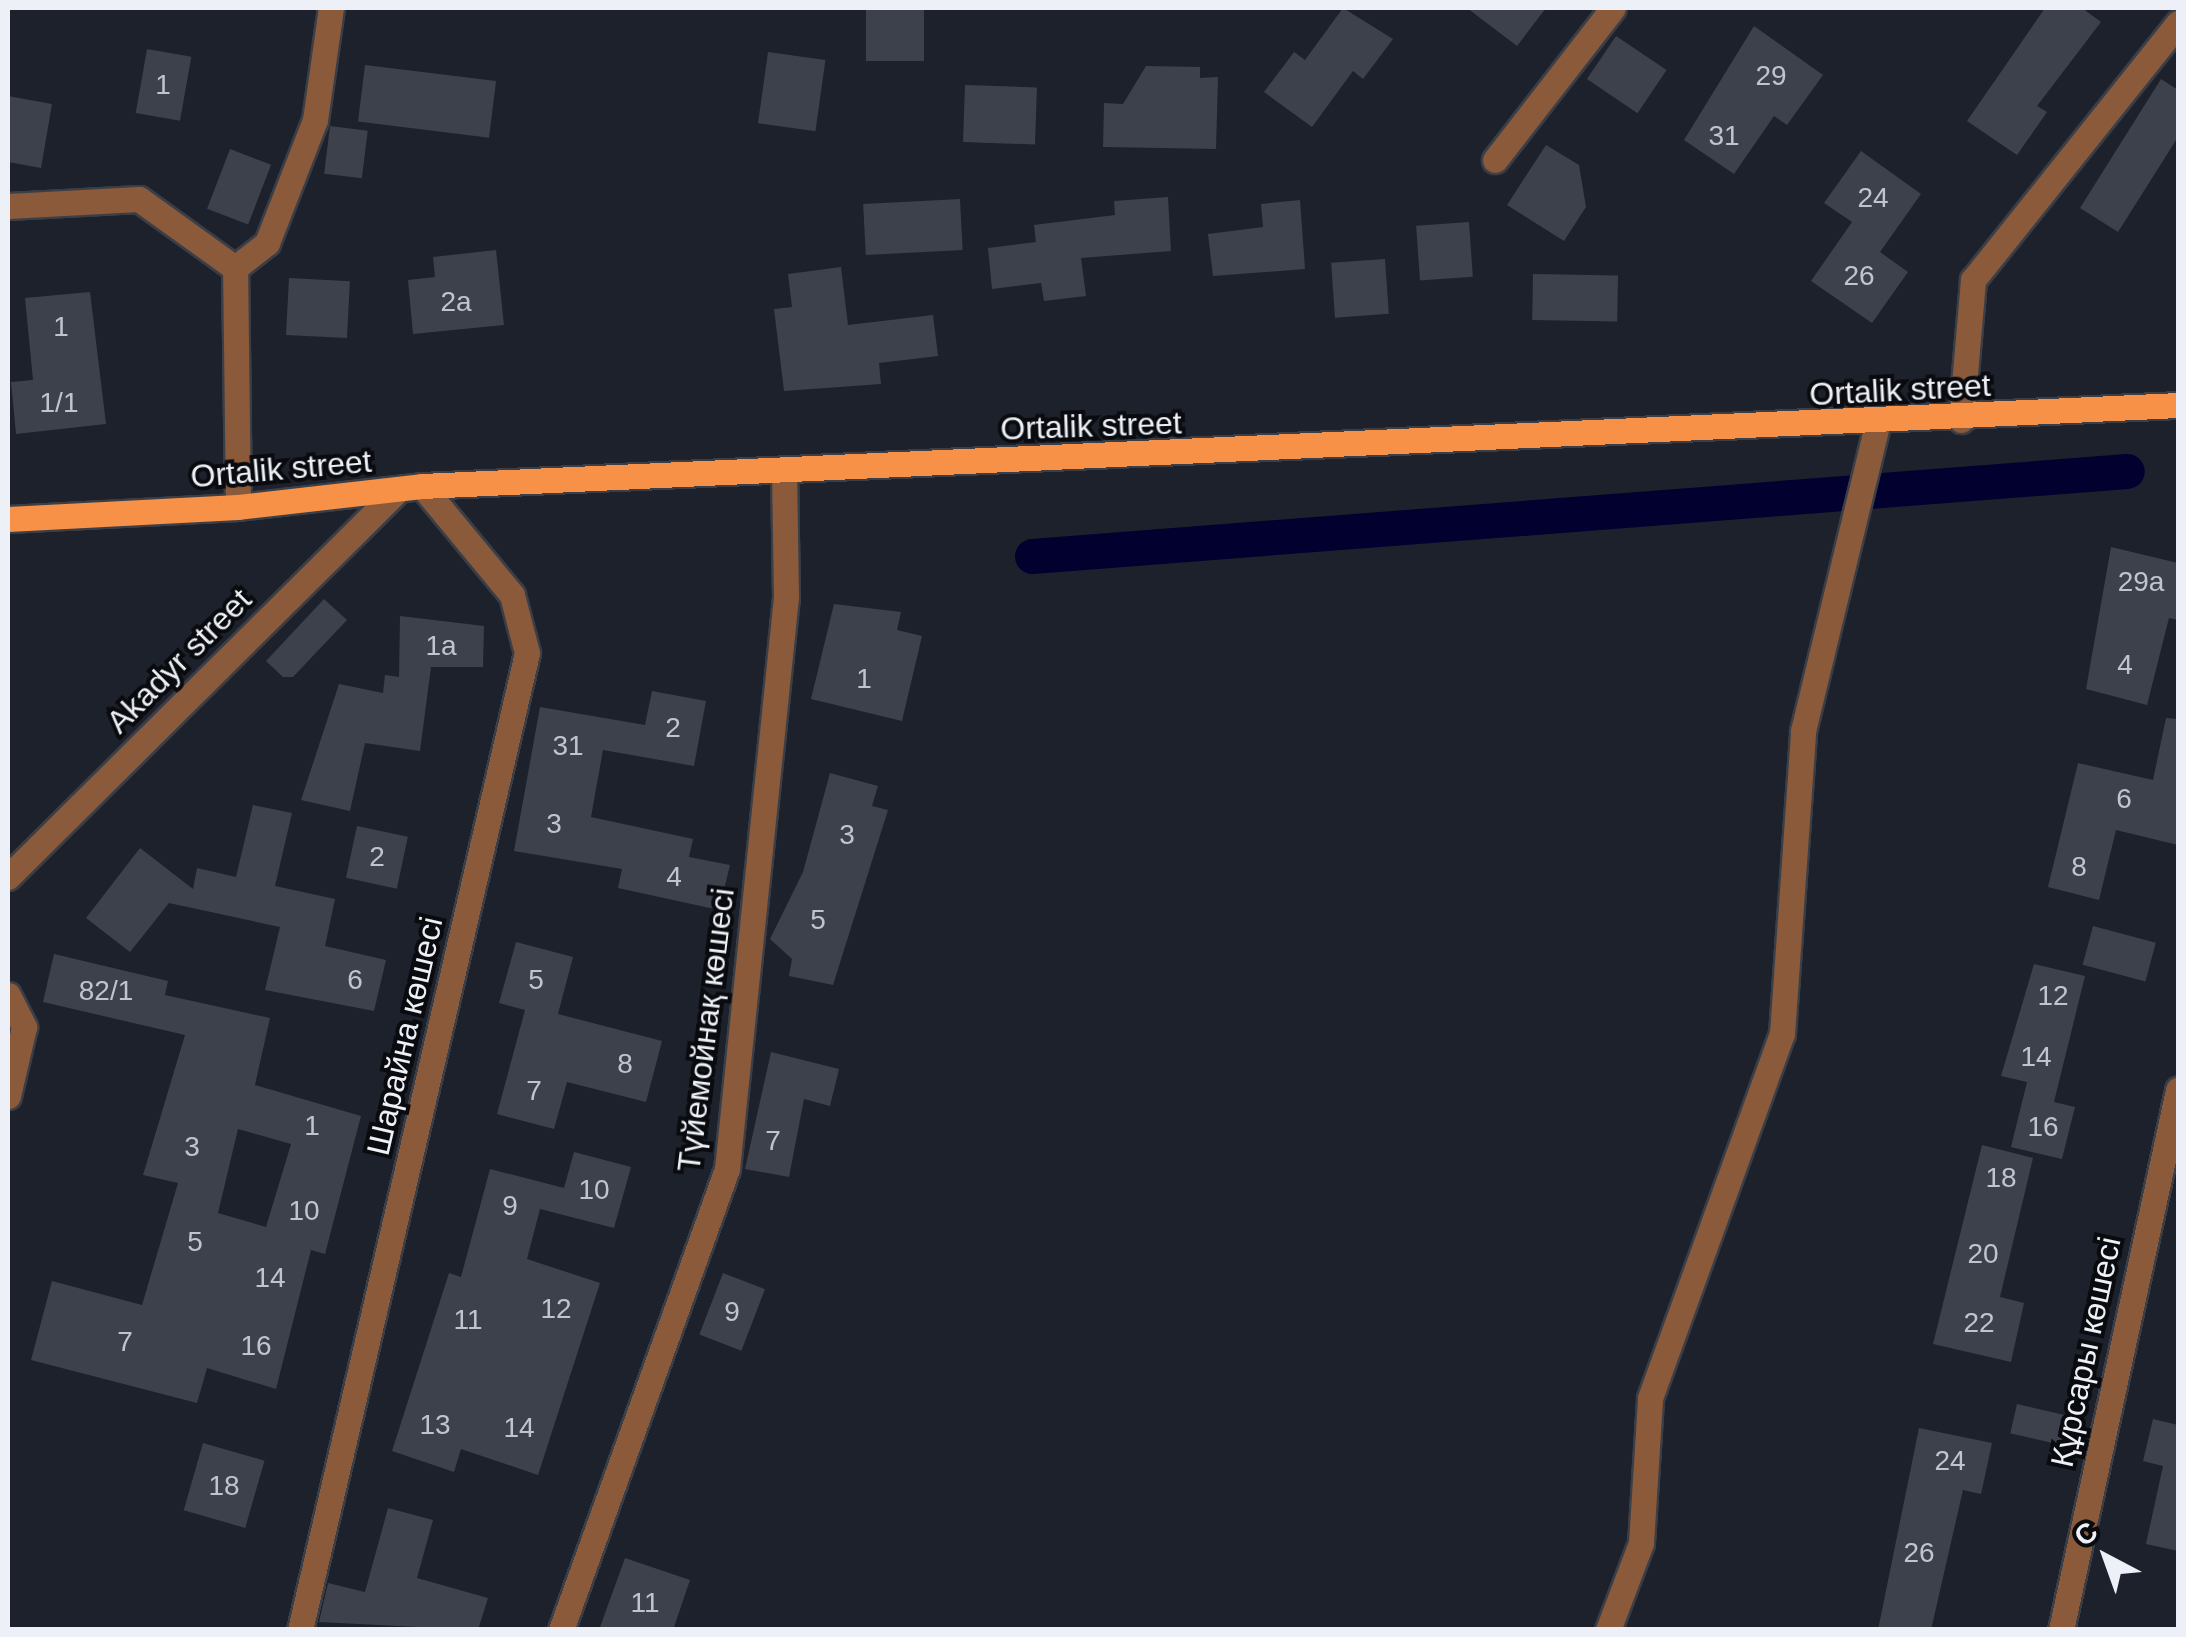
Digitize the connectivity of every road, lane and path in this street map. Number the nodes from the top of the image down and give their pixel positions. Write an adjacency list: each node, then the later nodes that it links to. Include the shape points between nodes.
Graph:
1 (331, 8): 6 (street, via 315,120 267,243)
2 (1613, 8): 4 (street)
3 (2178, 24): 8 (street, via 1973,280)
4 (1495, 160)
5 (8, 206): 6 (street, via 140,199)
6 (235, 268): 12 (street)
7 (2178, 405): 8 (main road, Ortalik street)
8 (1962, 420): 9 (main road, Ortalik street)
9 (1877, 426): 10 (main road, Ortalik street); 20 (street, via 1803,731 1782,1034 1650,1398 1641,1543)
10 (784, 472): 11 (main road, Ortalik street); 19 (street, Түйемойнақ көшесі, via 786,597 727,1169)
11 (409, 488): 12 (main road, Ortalik street); 14 (street, Akadyr street); 18 (street, Шарайна көшесі, via 512,595 527,653)
12 (238, 508): 13 (main road, Ortalik street)
13 (8, 518)
14 (8, 876)
15 (8, 994): 17 (street, via 24,1028)
16 (2178, 1090): 21 (street, Құрсары көшесі)
17 (8, 1096)
18 (300, 1630)
19 (561, 1630)
20 (1608, 1630)
21 (2061, 1630)

